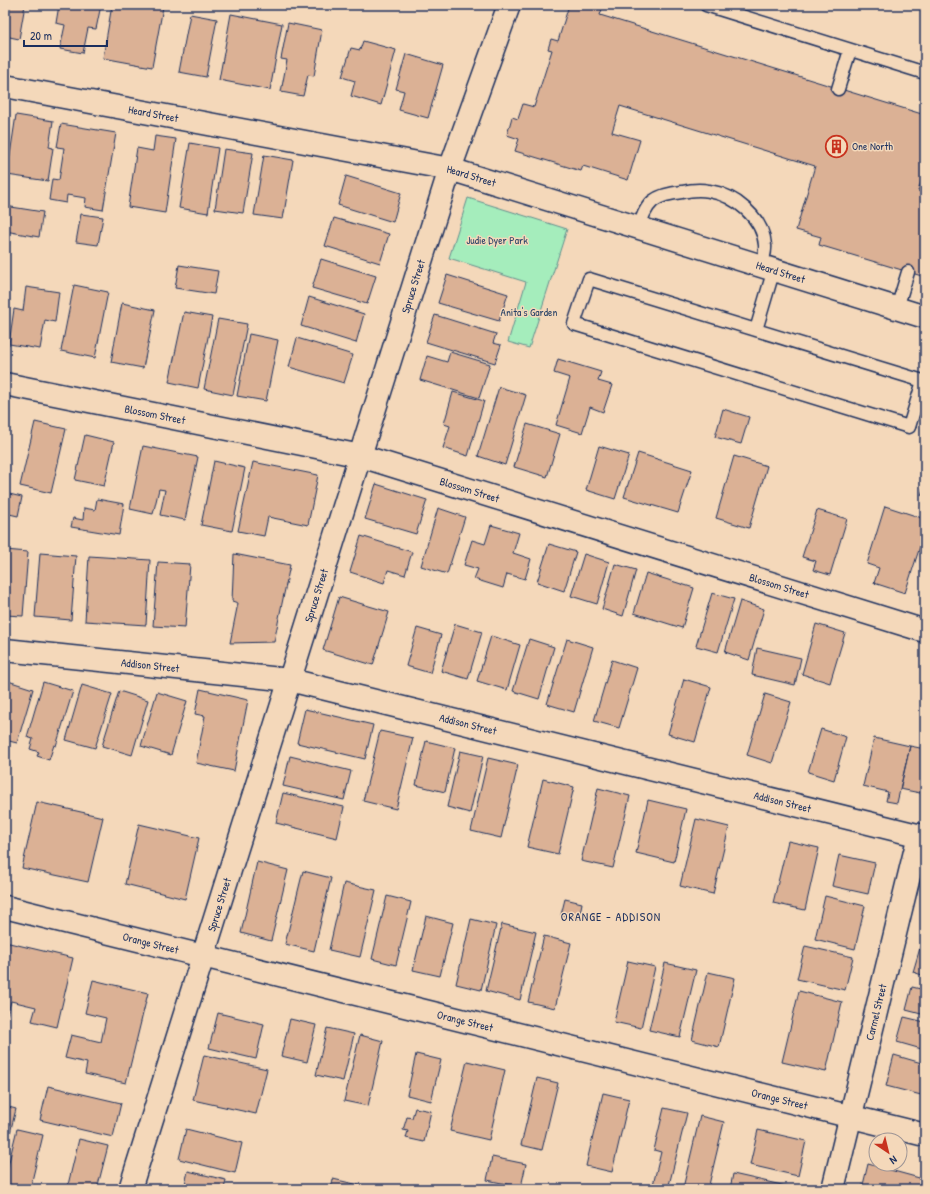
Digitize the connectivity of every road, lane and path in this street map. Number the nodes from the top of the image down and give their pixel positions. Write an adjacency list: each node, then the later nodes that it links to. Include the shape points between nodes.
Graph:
1 (509, 5): 7 (street, Spruce Street)
2 (706, 5): 3 (lane)
3 (850, 50): 4 (lane); 6 (lane)
4 (925, 73)
5 (5, 86): 7 (street, Heard Street)
6 (838, 89)
7 (450, 169): 8 (street, Heard Street); 15 (street, Spruce Street)
8 (639, 228): 9 (street, Heard Street); 9 (lane, via 648,206 661,197 691,190 727,196 744,208 757,222 764,238)
9 (768, 268): 11 (street, Heard Street); 13 (lane)
10 (908, 272): 11 (lane)
11 (897, 308): 12 (street, Heard Street)
12 (925, 317)
13 (756, 330): 13 (lane, via 588,279 574,324 909,427 923,381)
14 (5, 384): 15 (street, Blossom Street)
15 (360, 456): 16 (street, Blossom Street); 18 (street, Spruce Street)
16 (925, 631)
17 (5, 650): 18 (street, Addison Street)
18 (290, 680): 19 (street, Addison Street); 21 (street, Spruce Street)
19 (922, 836): 22 (street, Carmel Street)
20 (5, 907): 21 (street, Orange Street)
21 (204, 956): 22 (street, Orange Street); 24 (street, Spruce Street)
22 (851, 1117): 23 (street, Orange Street); 25 (street, Carmel Street)
23 (925, 1135)
24 (130, 1189)
25 (833, 1189)

